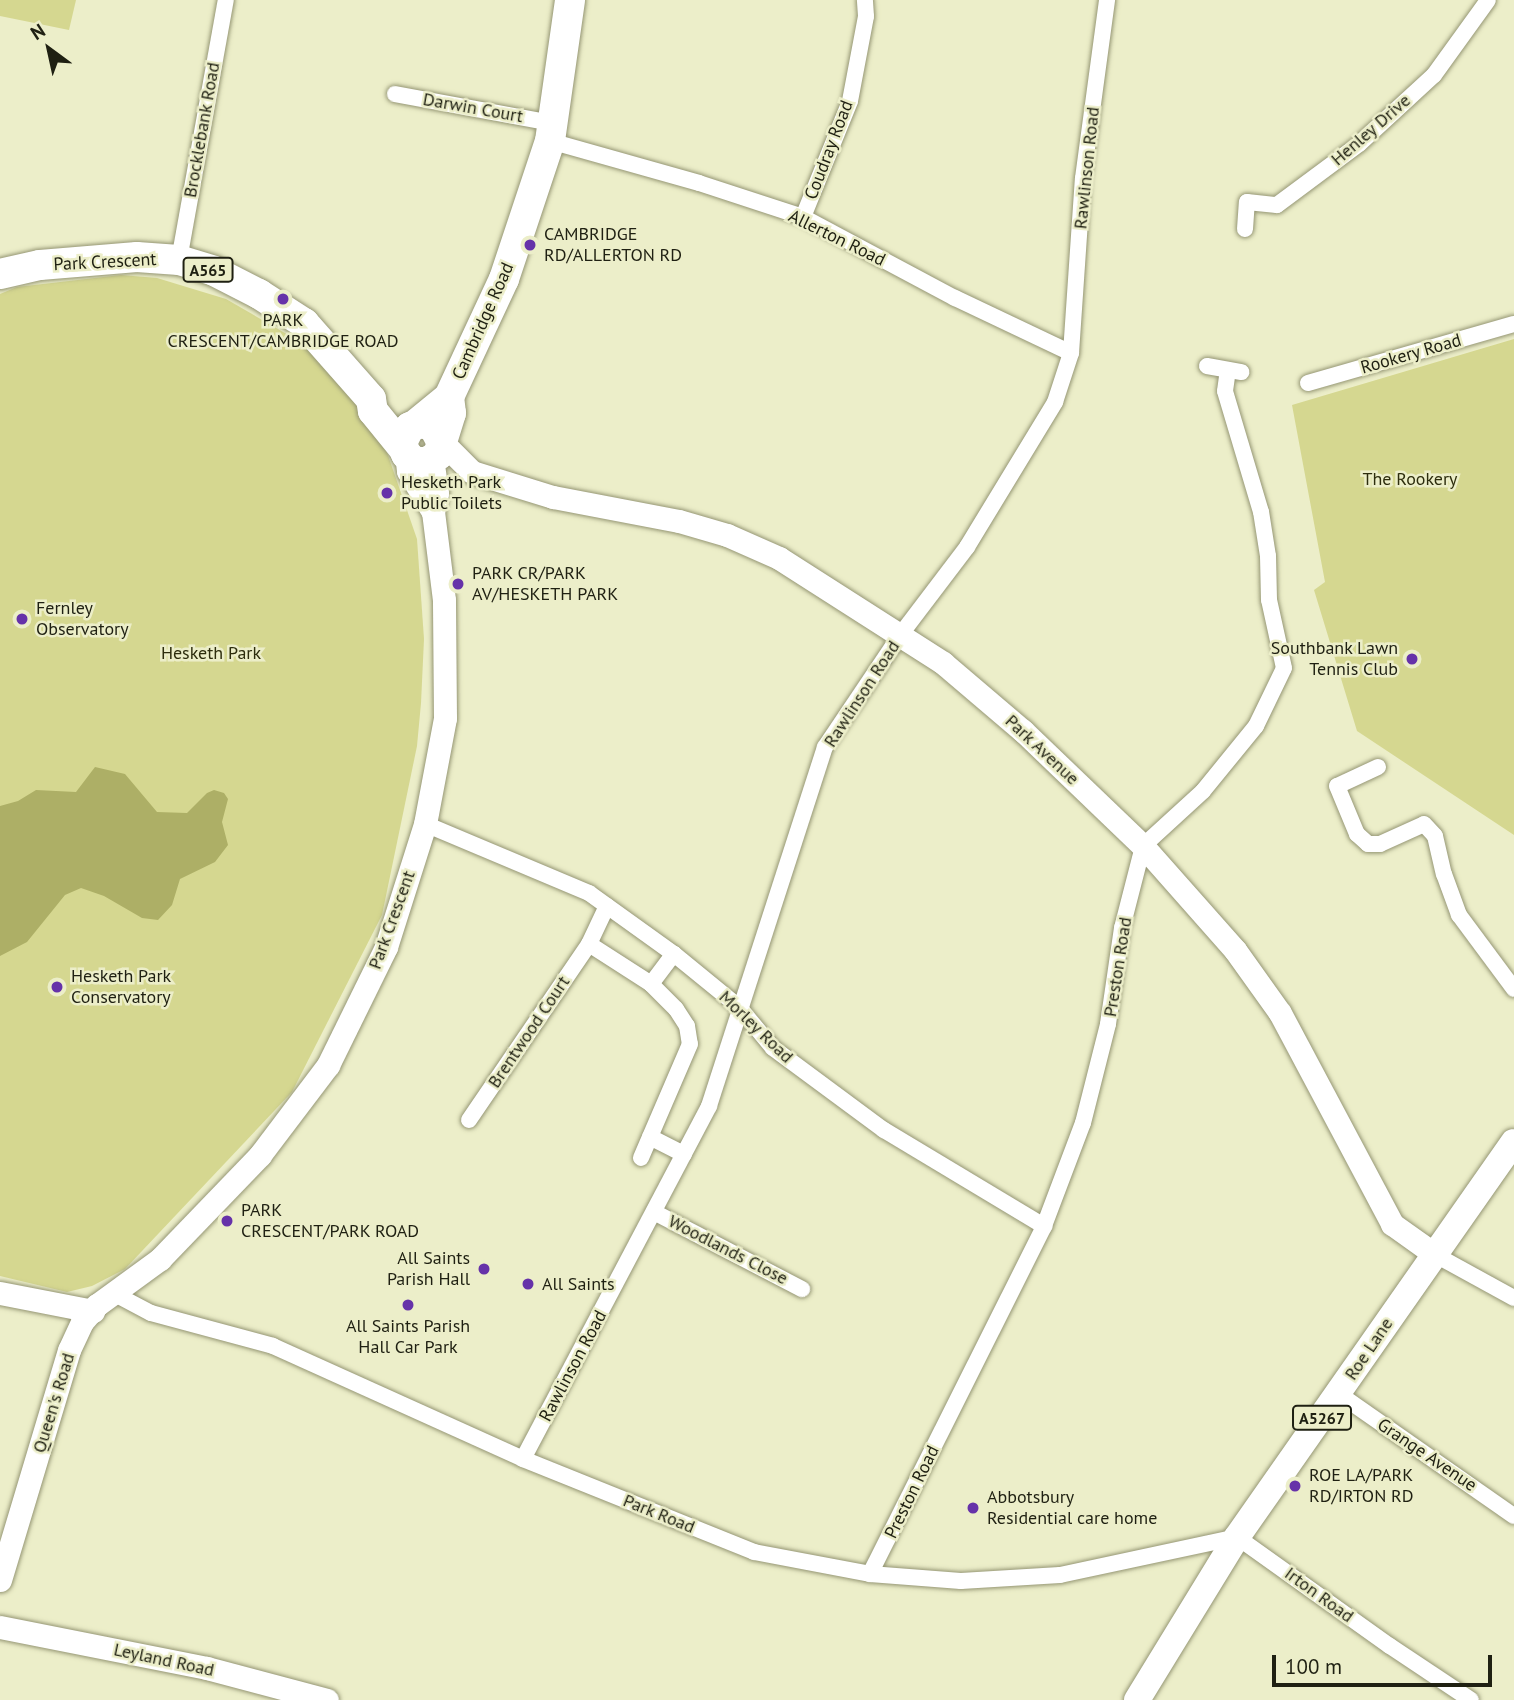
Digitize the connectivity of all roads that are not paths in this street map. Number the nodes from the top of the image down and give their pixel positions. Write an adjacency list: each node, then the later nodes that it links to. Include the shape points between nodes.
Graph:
1 (226, 0): 10 (street, Brocklebank Road)
2 (570, 0): 7 (highway, Cambridge Road)
3 (865, 0): 8 (street, Coudray Road, via 849,101)
4 (1107, 0): 13 (street, Rawlinson Road, via 1083,178)
5 (1488, 0): 9 (street, Henley Drive, via 1434,75 1360,144 1277,205 1247,202)
6 (395, 94): 7 (street, Darwin Court)
7 (551, 132): 8 (street, Allerton Road); 16 (highway, Cambridge Road, via 504,279)
8 (803, 218): 13 (street, Allerton Road)
9 (1245, 229)
10 (179, 260): 11 (highway, Park Crescent / A565, via 94,259); 16 (highway, Park Crescent / A565, via 248,288 304,323 371,399 373,411)
11 (0, 274)
12 (1514, 324): 15 (street, Rookery Road)
13 (1071, 353): 17 (street, Rawlinson Road, via 1055,402 1030,447 967,547)
14 (1207, 366): 20 (street, via 1234,371 1225,391 1261,512 1269,600 1284,668 1256,726 1203,791)
15 (1308, 383)
16 (424, 444): 17 (street, Park Avenue, via 472,472 553,497 727,535 779,558); 19 (street, Park Crescent, via 438,493 433,512 444,600 445,718)
17 (901, 634): 20 (street, Park Avenue, via 1023,731); 26 (street, Rawlinson Road, via 825,747)
18 (1378, 767): 25 (street, via 1337,786 1357,834 1368,844 1380,844 1424,824 1435,836 1459,915)
19 (425, 824): 21 (street, Morley Road, via 589,893); 35 (street, Park Crescent, via 386,947 328,1065 260,1155)
20 (1143, 846): 33 (street, Preston Road, via 1083,1123); 34 (street, Park Avenue, via 1235,950 1280,1013 1392,1224)
21 (607, 906): 22 (street, Brentwood Court); 23 (street, Morley Road)
22 (589, 944): 24 (street); 27 (street, Brentwood Court)
23 (674, 954): 24 (street); 26 (street, Morley Road)
24 (651, 984): 28 (street, via 676,1009 687,1026 690,1044)
25 (1514, 989)
26 (739, 1007): 30 (street, Rawlinson Road, via 709,1106); 33 (street, Morley Road, via 773,1048 884,1130)
27 (470, 1120)
28 (650, 1137): 30 (street); 31 (street)
29 (1514, 1142): 34 (main road, Roe Lane / A5267)
30 (684, 1154): 32 (street, Rawlinson Road)
31 (641, 1158)
32 (654, 1212): 36 (street, Woodlands Close); 42 (street, Rawlinson Road)
33 (1044, 1226): 45 (street, Preston Road)
34 (1434, 1254): 39 (street); 41 (main road, Roe Lane / A5267)
35 (160, 1259): 38 (street, Queen's Road)
36 (802, 1289)
37 (0, 1293): 40 (street)
38 (113, 1293): 40 (street, Queen's Road); 42 (street, Park Road, via 150,1313 273,1346)
39 (1514, 1298)
40 (93, 1311): 46 (street, Queen's Road, via 82,1322 69,1350)
41 (1339, 1394): 43 (street, Grange Avenue); 44 (main road, Roe Lane / A5267)
42 (523, 1459): 45 (street, Park Road, via 754,1552)
43 (1514, 1517)
44 (1237, 1537): 45 (street, Park Road, via 1060,1575 961,1580); 49 (main road, Roe Lane / A5267); 50 (street, Irton Road)
45 (870, 1574)
46 (0, 1580)
47 (0, 1628): 48 (street, Leyland Road, via 207,1668)
48 (327, 1700)
49 (1137, 1700)
50 (1471, 1700)

